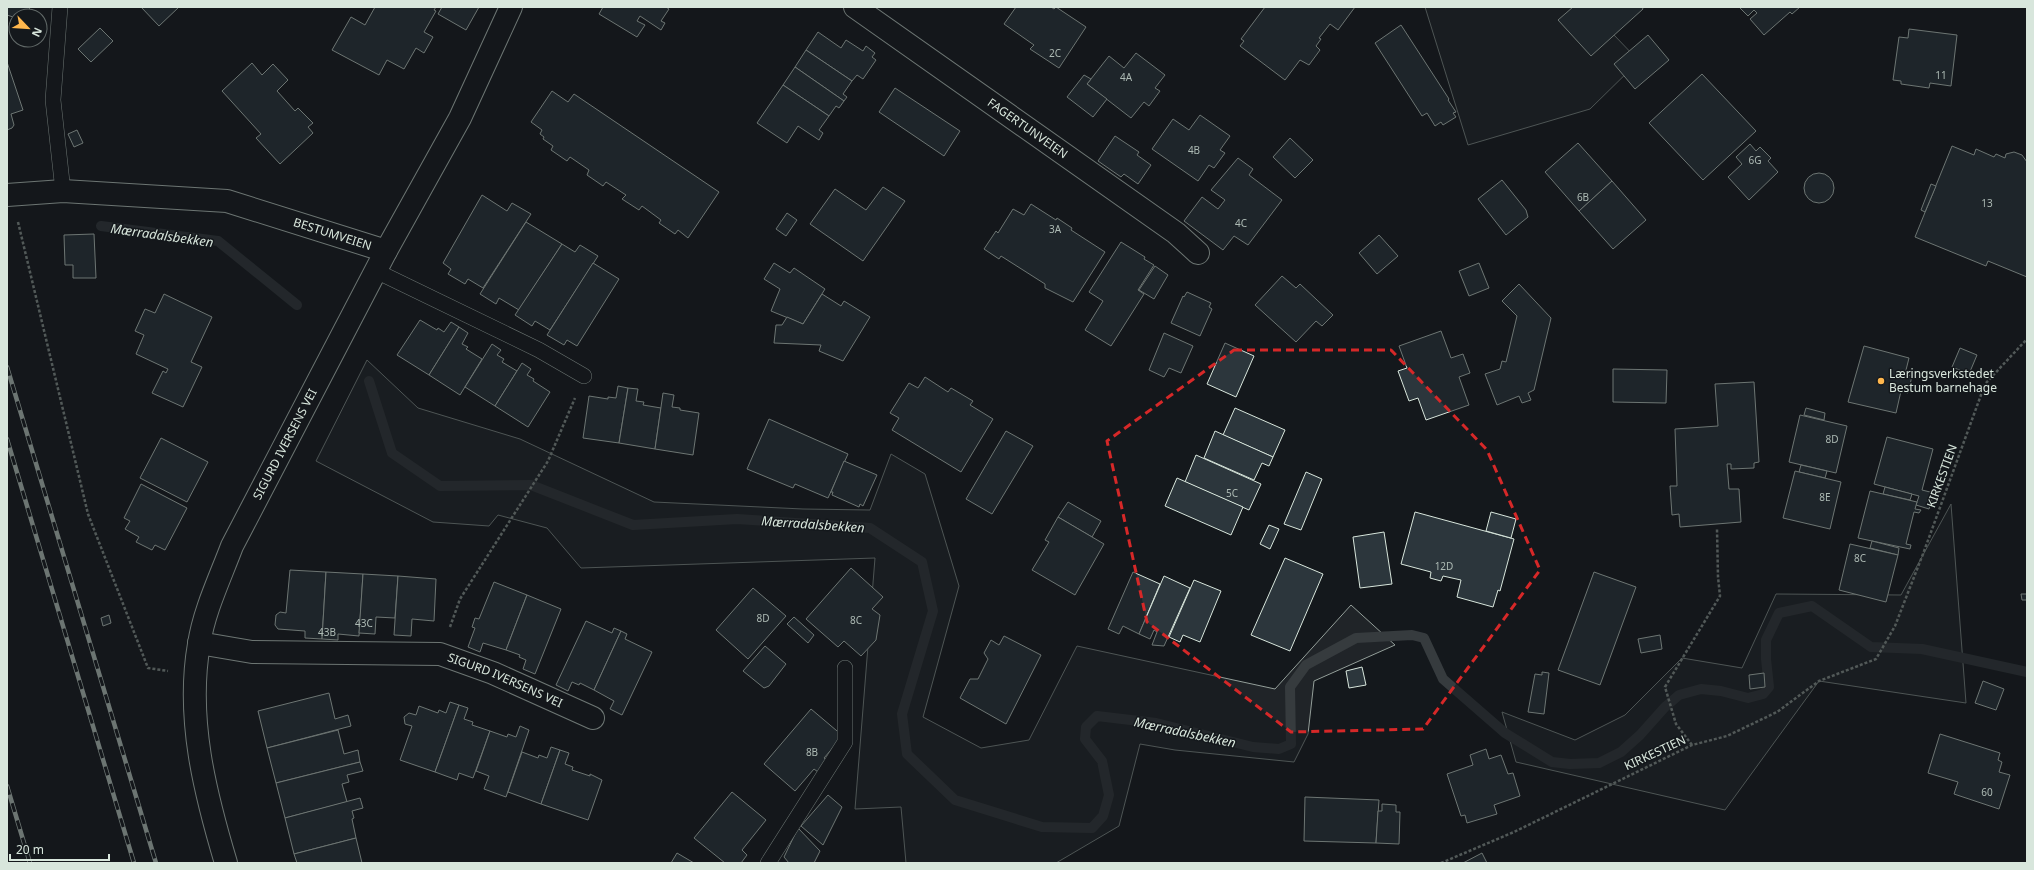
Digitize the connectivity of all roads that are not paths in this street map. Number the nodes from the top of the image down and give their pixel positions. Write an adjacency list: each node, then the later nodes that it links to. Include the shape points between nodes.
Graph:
1 (60, 7): 4 (lane, via 53,100)
2 (511, 7): 6 (street, BESTUMVEIEN, via 460,118)
3 (855, 7): 7 (street, FAGERTUNVEIEN, via 1176,232)
4 (63, 191): 5 (street, BESTUMVEIEN); 6 (street, BESTUMVEIEN, via 227,201)
5 (9, 195)
6 (386, 251): 8 (street, SIGURD IVERSENS VEI)
7 (1198, 253)
8 (376, 271): 9 (lane, via 539,350); 10 (street, SIGURD IVERSENS VEI, via 232,546 213,594)
9 (584, 376)
10 (199, 643): 12 (street, SIGURD IVERSENS VEI, via 252,652 440,654 493,674); 13 (street, SIGURD IVERSENS VEI, via 194,715 211,813)
11 (845, 668): 14 (lane, via 845,742)
12 (593, 718)
13 (226, 863)
14 (768, 863)

